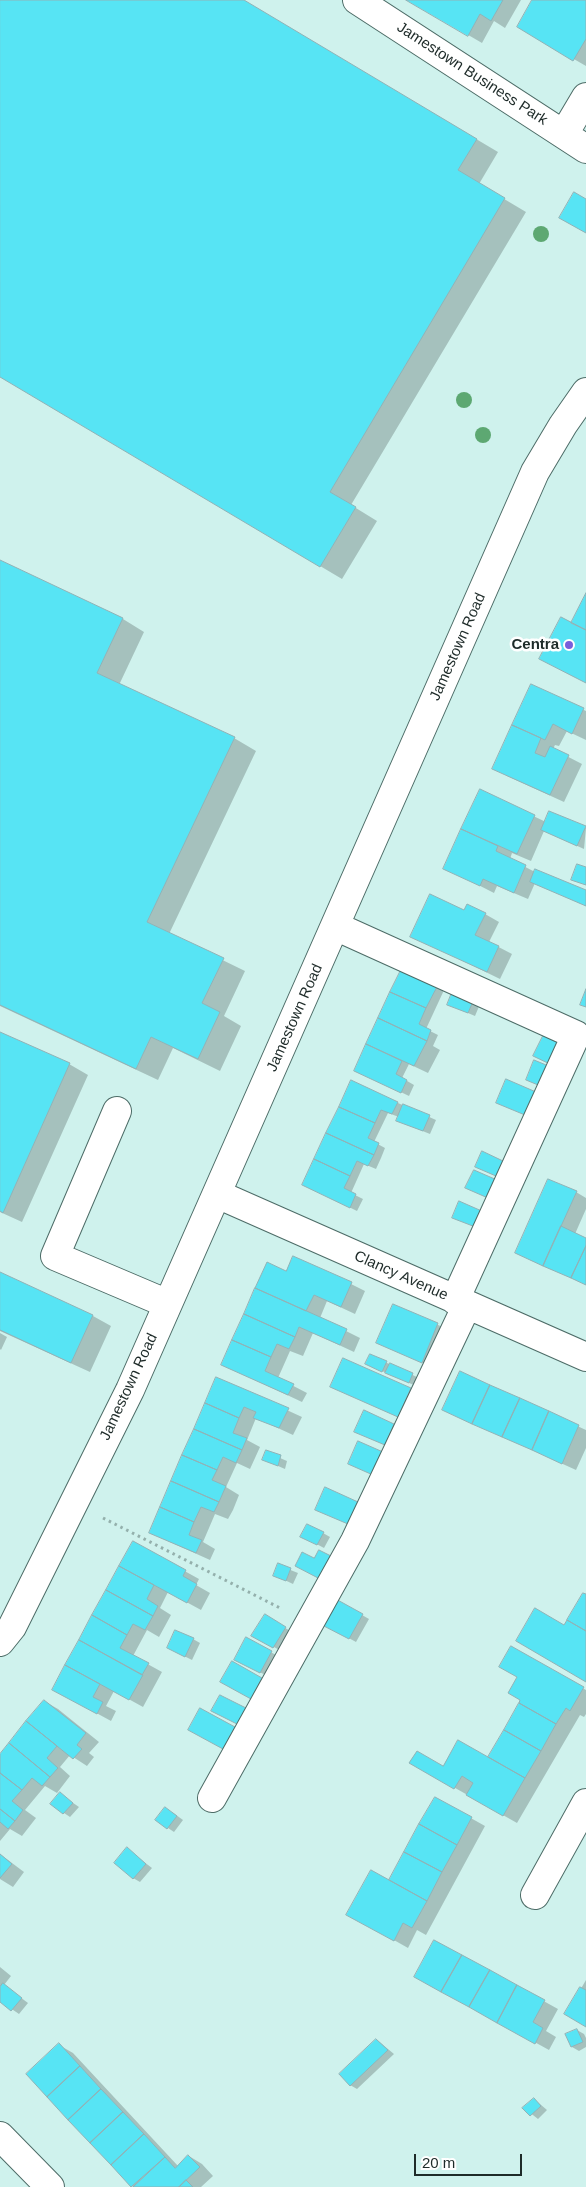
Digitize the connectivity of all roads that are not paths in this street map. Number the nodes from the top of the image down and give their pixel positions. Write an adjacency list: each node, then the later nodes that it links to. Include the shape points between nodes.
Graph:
1 (362, 1): 3 (street, Jamestown Business Park)
2 (586, 97): 3 (street)
3 (575, 142)
4 (586, 392): 5 (street, Jamestown Road, via 534,472)
5 (335, 926): 7 (street, Jamestown Road); 8 (street, via 576,1035)
6 (117, 1111): 9 (street, via 55,1256)
7 (217, 1194): 8 (street, Clancy Avenue); 9 (street, Jamestown Road)
8 (461, 1302): 10 (street, Clancy Avenue); 12 (street, via 355,1541)
9 (168, 1304): 11 (street, Jamestown Road, via 130,1390 12,1626)
10 (586, 1357)
11 (0, 1642)
12 (212, 1798)
13 (586, 1803): 14 (street)
14 (535, 1895)
15 (0, 2136): 16 (street)
16 (50, 2187)

